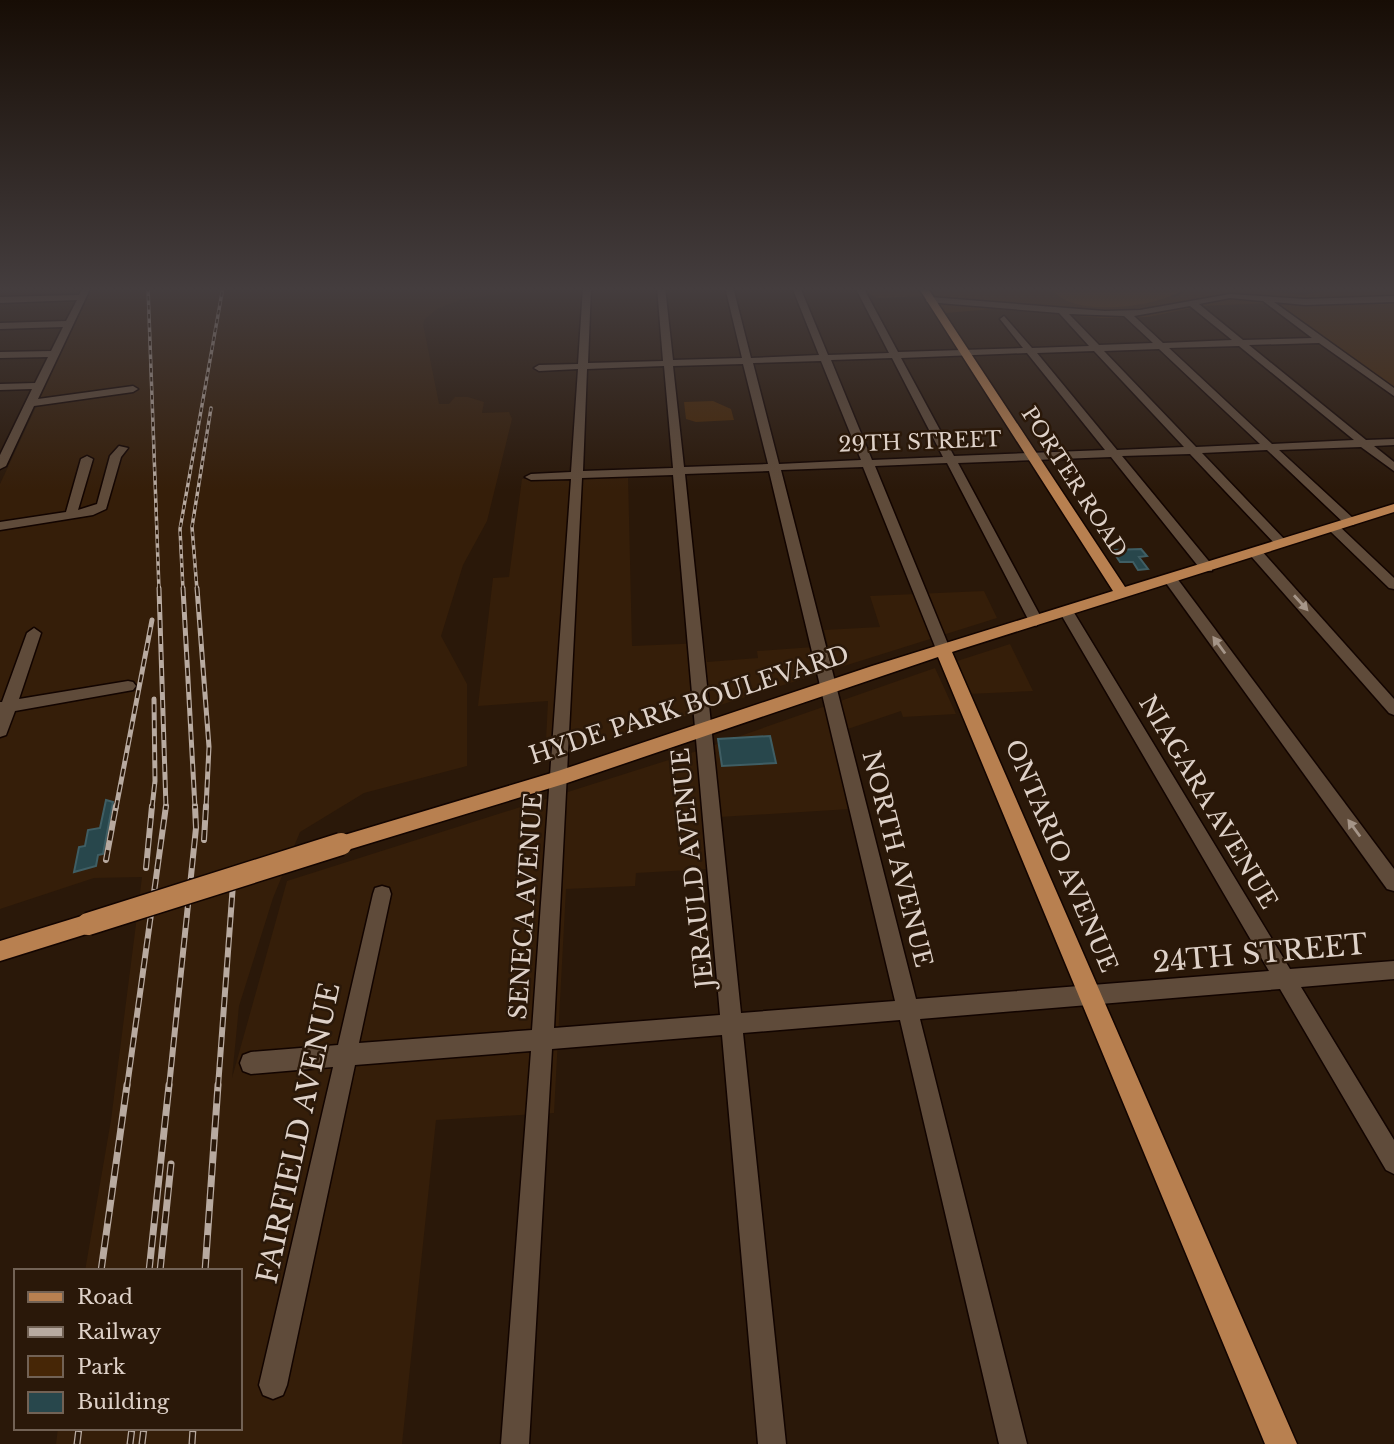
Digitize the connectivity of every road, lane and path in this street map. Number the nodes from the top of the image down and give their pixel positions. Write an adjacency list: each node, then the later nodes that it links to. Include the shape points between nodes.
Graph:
1 (34, 354): 14 (street)
2 (55, 354): 21 (street)
3 (584, 354): 19 (street, SENECA AVENUE)
4 (667, 354): 18 (street, JERAULD AVENUE)
5 (745, 354): 17 (street, NORTH AVENUE)
6 (823, 354): 16 (street, ONTARIO AVENUE)
7 (916, 354): 15 (street)
8 (966, 354): 32 (main road, PORTER ROAD)
9 (1034, 354): 31 (street)
10 (1102, 354): 30 (street)
11 (1171, 354): 28 (street)
12 (1255, 354): 27 (street)
13 (1341, 354): 24 (street)
14 (0, 355)
15 (895, 355): 16 (street); 34 (street)
16 (824, 358): 17 (street); 35 (street, ONTARIO AVENUE)
17 (747, 361): 18 (street); 37 (street, NORTH AVENUE)
18 (668, 364): 19 (street); 39 (street, JERAULD AVENUE)
19 (583, 367): 20 (street); 40 (street, SENECA AVENUE)
20 (539, 368)
21 (39, 386): 22 (street); 25 (street)
22 (0, 387)
23 (133, 389): 25 (street)
24 (1394, 393)
25 (32, 403): 36 (street)
26 (1394, 442): 27 (street, 29TH STREET)
27 (1364, 443): 28 (street, 29TH STREET); 38 (street)
28 (1270, 447): 30 (street, 29TH STREET); 44 (street)
29 (123, 448): 43 (street, via 116,456 102,506)
30 (1192, 450): 31 (street, 29TH STREET); 47 (street)
31 (1114, 453): 32 (street, 29TH STREET); 49 (street)
32 (1035, 457): 34 (street, 29TH STREET); 52 (main road, PORTER ROAD)
33 (88, 459): 43 (street)
34 (950, 460): 35 (street, 29TH STREET); 54 (street)
35 (867, 464): 37 (street, 29TH STREET); 56 (street, ONTARIO AVENUE)
36 (0, 465)
37 (775, 468): 39 (street, 29TH STREET); 57 (street, NORTH AVENUE)
38 (1394, 468)
39 (679, 472): 40 (street, 29TH STREET); 61 (street, JERAULD AVENUE)
40 (576, 476): 41 (street, 29TH STREET); 63 (street, SENECA AVENUE)
41 (531, 477)
42 (1394, 508): 44 (main road, HYDE PARK BOULEVARD)
43 (71, 514): 45 (street)
44 (1350, 522): 46 (main road, HYDE PARK BOULEVARD)
45 (0, 526)
46 (1334, 528): 47 (main road, HYDE PARK BOULEVARD); 51 (street)
47 (1282, 543): 48 (main road, HYDE PARK BOULEVARD)
48 (1255, 552): 49 (main road, HYDE PARK BOULEVARD); 60 (street, one-way to 60)
49 (1207, 568): 50 (main road, HYDE PARK BOULEVARD)
50 (1171, 579): 52 (main road, HYDE PARK BOULEVARD); 64 (street, one-way to 50)
51 (1394, 585)
52 (1122, 594): 53 (main road, HYDE PARK BOULEVARD)
53 (1066, 611): 54 (main road, HYDE PARK BOULEVARD); 68 (street, NIAGARA AVENUE)
54 (1036, 621): 56 (main road, HYDE PARK BOULEVARD)
55 (34, 633): 59 (street)
56 (943, 649): 57 (main road, HYDE PARK BOULEVARD); 69 (main road, ONTARIO AVENUE)
57 (830, 685): 61 (main road, HYDE PARK BOULEVARD); 70 (street, NORTH AVENUE)
58 (128, 686): 59 (street)
59 (4, 707): 62 (street)
60 (1394, 709)
61 (704, 730): 63 (main road, HYDE PARK BOULEVARD); 71 (street, JERAULD AVENUE)
62 (0, 731)
63 (560, 778): 66 (main road, HYDE PARK BOULEVARD, bridge); 72 (street, SENECA AVENUE)
64 (1394, 883)
65 (382, 894): 73 (street, FAIRFIELD AVENUE)
66 (0, 951)
67 (1394, 970): 68 (street, 24TH STREET)
68 (1285, 979): 69 (street, 24TH STREET); 75 (street, NIAGARA AVENUE)
69 (1089, 995): 70 (street, 24TH STREET); 80 (main road, ONTARIO AVENUE)
70 (909, 1010): 71 (street, 24TH STREET); 79 (street, NORTH AVENUE)
71 (733, 1024): 72 (street, 24TH STREET); 78 (street, JERAULD AVENUE)
72 (541, 1039): 73 (street, 24TH STREET); 77 (street, SENECA AVENUE)
73 (346, 1055): 74 (street, 24TH STREET); 76 (street, FAIRFIELD AVENUE)
74 (251, 1062)
75 (1394, 1163)
76 (273, 1385)
77 (515, 1444)
78 (772, 1444)
79 (1013, 1444)
80 (1281, 1444)

